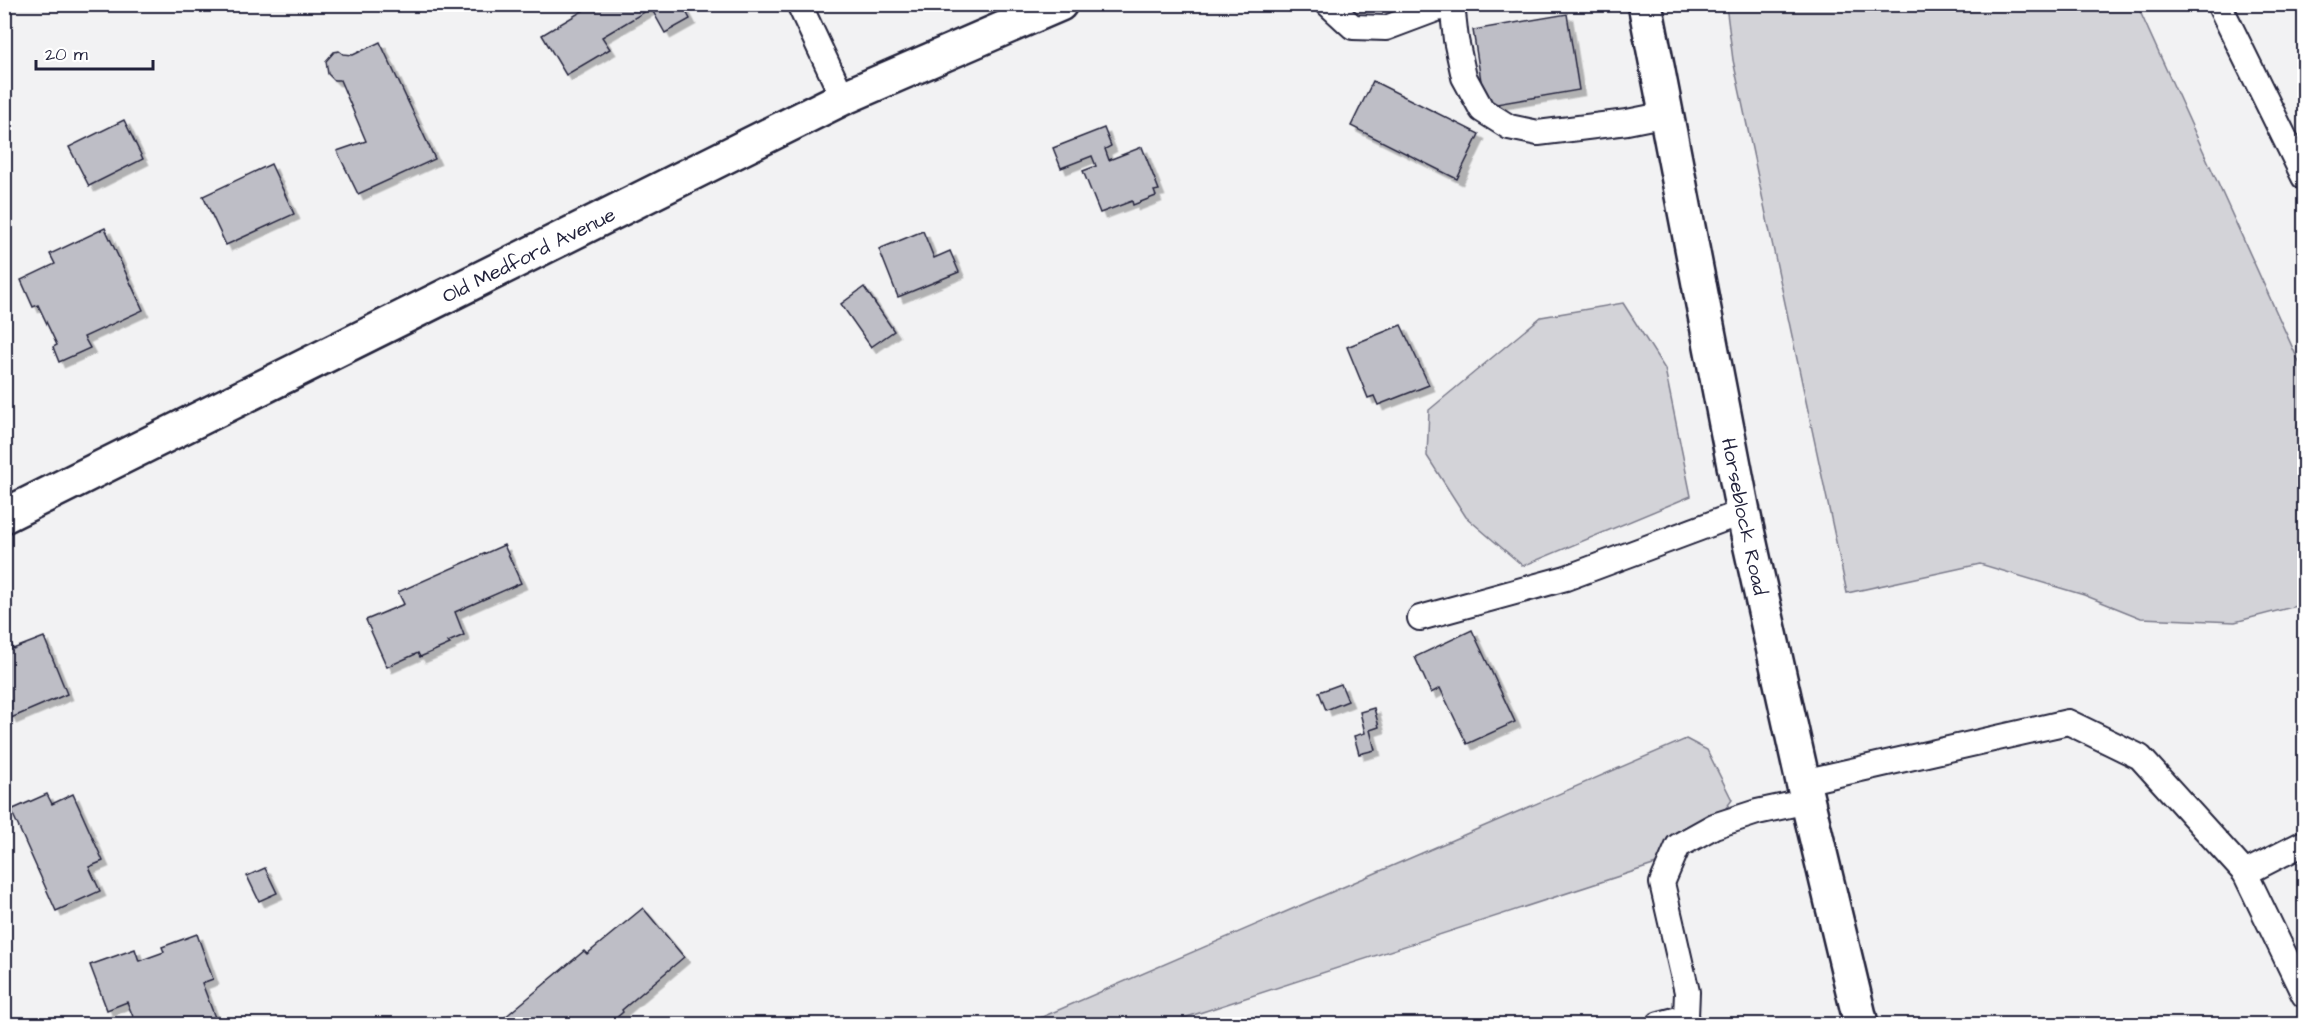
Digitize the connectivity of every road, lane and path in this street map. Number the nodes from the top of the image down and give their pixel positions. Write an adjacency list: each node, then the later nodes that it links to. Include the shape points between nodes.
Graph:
1 (799, 4): 7 (lane)
2 (1060, 4): 7 (street, Old Medford Avenue)
3 (1328, 4): 4 (lane, via 1353,27 1386,28)
4 (1451, 4): 8 (lane, via 1464,77 1482,110 1509,127 1538,133)
5 (1645, 4): 8 (street, Horseblock Road)
6 (2219, 4): 9 (lane)
7 (843, 98): 11 (street, Old Medford Avenue)
8 (1666, 114): 10 (street, Horseblock Road)
9 (2304, 177)
10 (1743, 512): 12 (lane, via 1566,578); 13 (street, Horseblock Road)
11 (4, 516)
12 (1420, 618)
13 (1805, 792): 15 (lane, via 2068,722 2140,757); 17 (lane, via 1714,826 1678,846 1662,883 1687,992 1686,1017); 18 (street, Horseblock Road)
14 (2304, 843): 15 (lane)
15 (2245, 873): 16 (lane)
16 (2304, 995)
17 (1659, 1024)
18 (1861, 1024)

